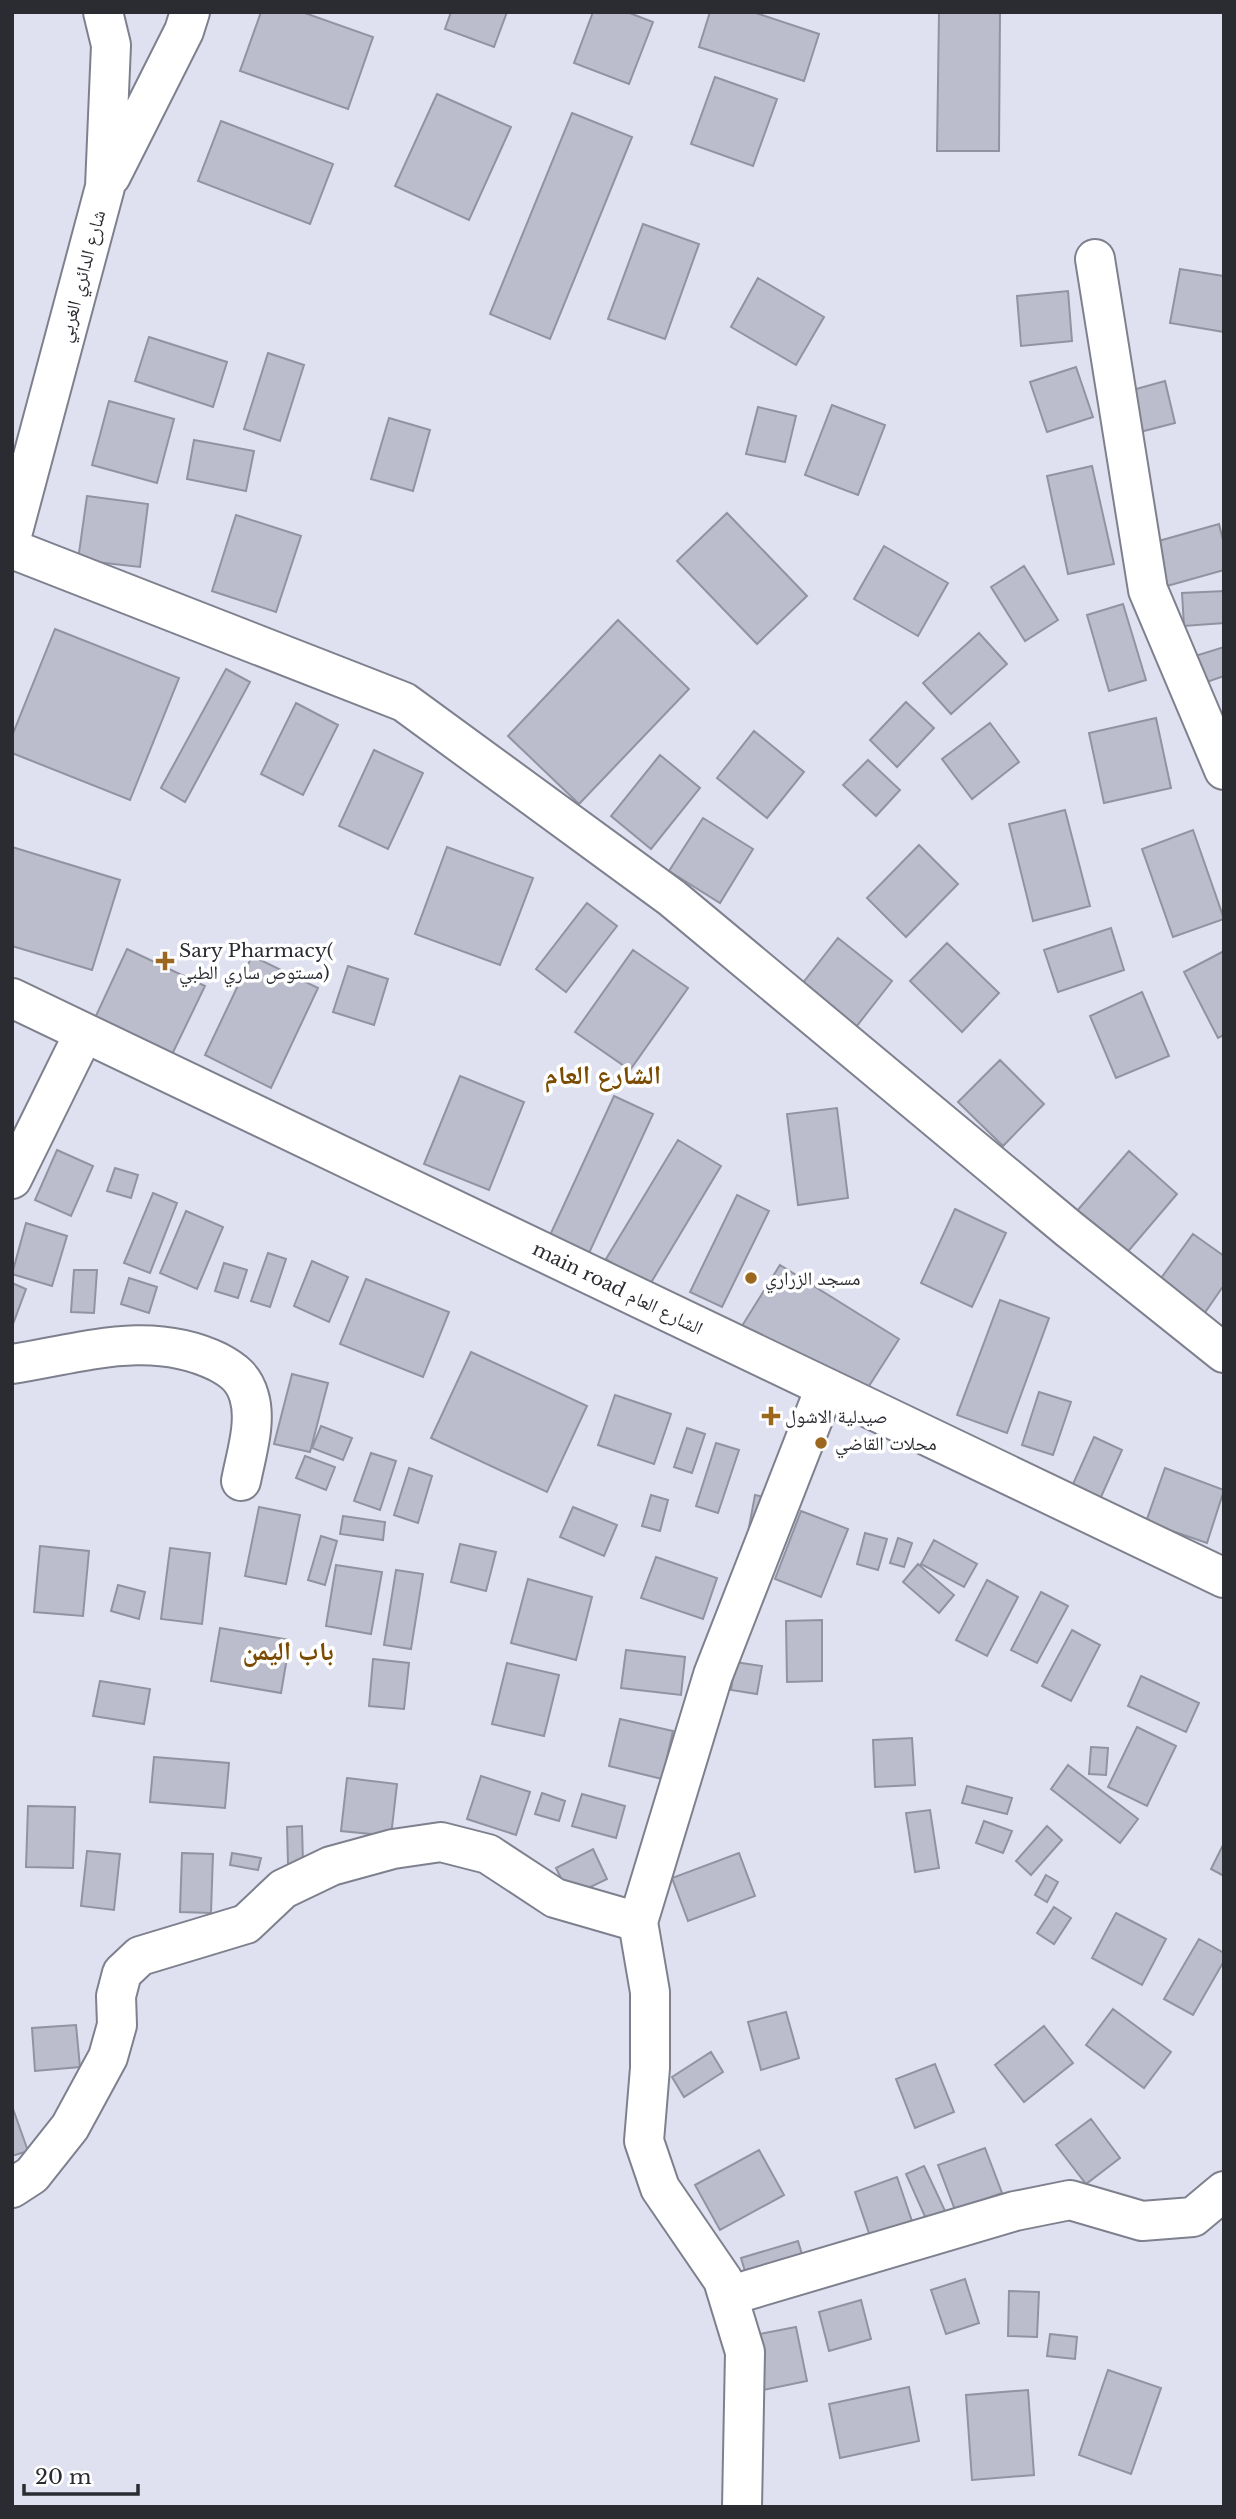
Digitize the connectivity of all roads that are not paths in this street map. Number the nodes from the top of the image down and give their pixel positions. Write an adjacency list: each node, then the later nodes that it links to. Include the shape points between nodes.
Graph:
1 (103, 12): 3 (street, شارع الدائري الغربي, via 111,45)
2 (190, 12): 3 (street)
3 (105, 187): 5 (street, شارع الدائري الغربي)
4 (1095, 259): 7 (street, via 1149,590)
5 (12, 535)
6 (12, 549): 11 (street, via 404,702 672,898)
7 (1224, 770)
8 (12, 998): 9 (street, main road الشارع العام)
9 (84, 1032): 10 (street); 13 (street, main road الشارع العام)
10 (12, 1179)
11 (1224, 1353)
12 (12, 1364): 14 (street, via 106,1348 171,1345 237,1371 250,1396 251,1435)
13 (825, 1388): 15 (street, main road الشارع العام); 16 (street, via 713,1675)
14 (241, 1481)
15 (1224, 1578)
16 (638, 1922): 17 (street, via 555,1898 488,1854 441,1842 331,1866 284,1889 246,1924 140,1956 122,1973 116,1996 117,2025 107,2057 70,2127 32,2175); 19 (street, via 650,1992 644,2141 660,2188 712,2262)
17 (12, 2188)
18 (1224, 2191): 19 (street, via 1193,2217 1142,2221 1070,2200 1015,2211)
19 (728, 2295): 20 (street, via 745,2352)
20 (742, 2507)

